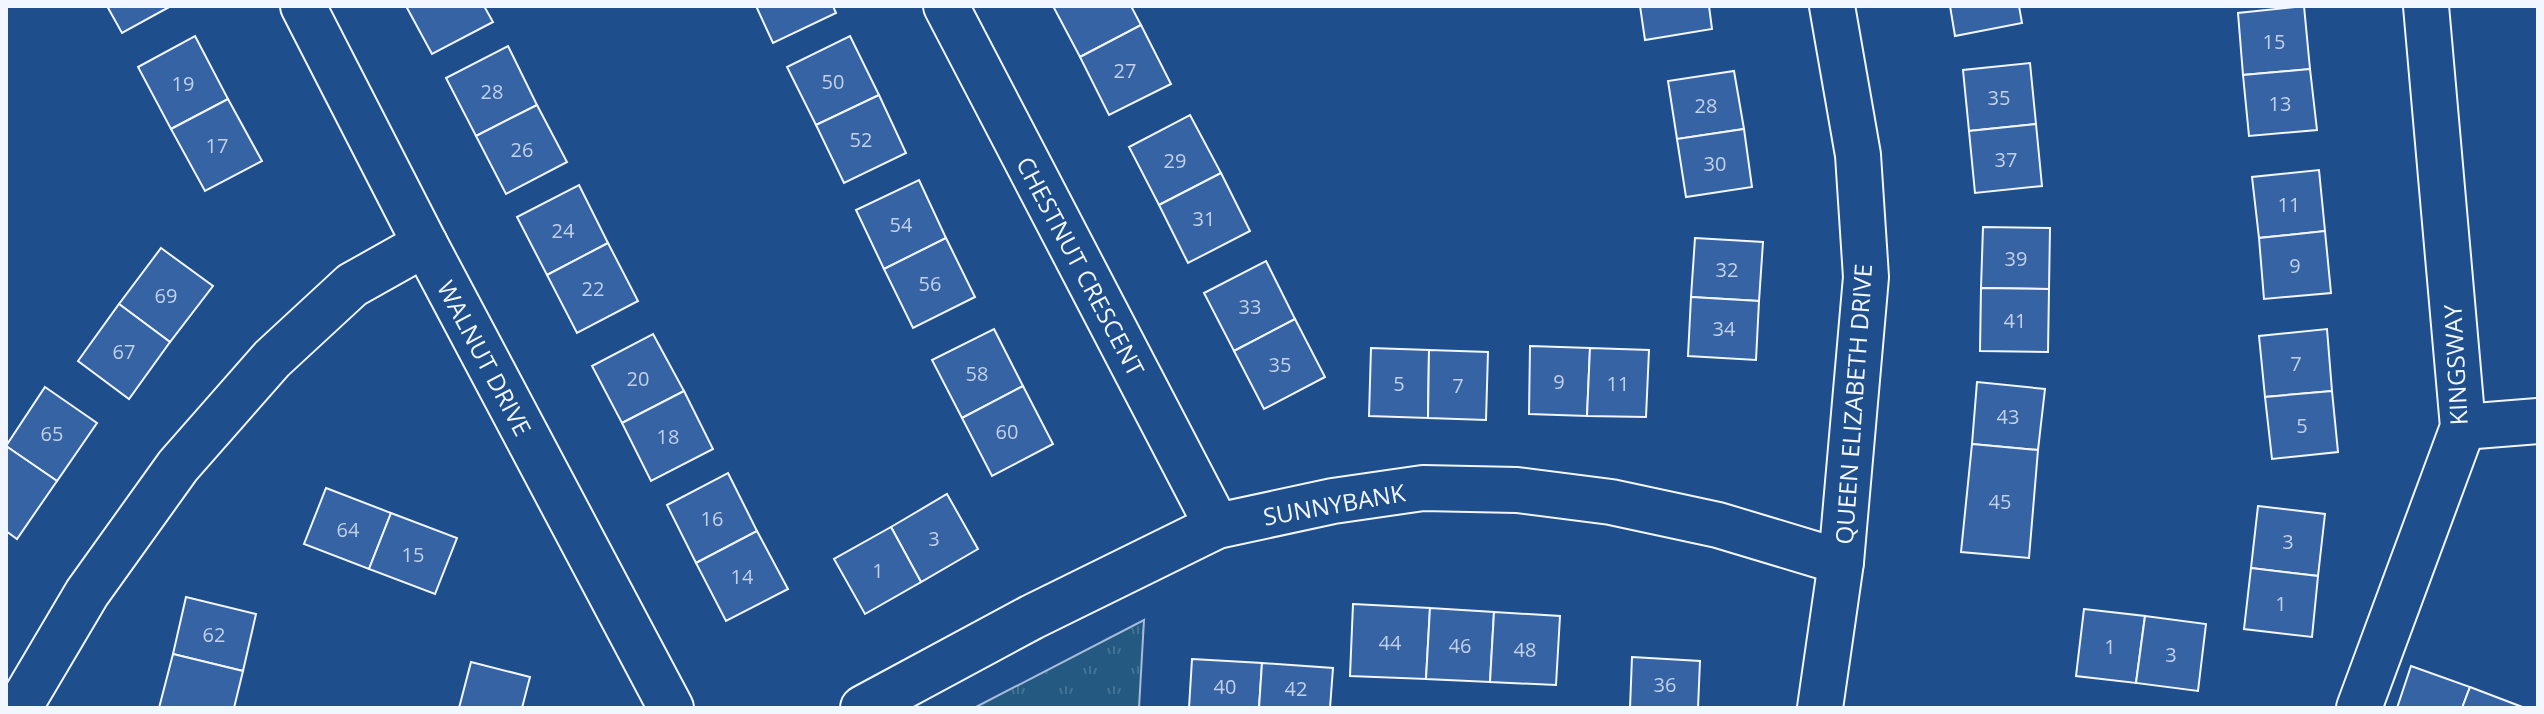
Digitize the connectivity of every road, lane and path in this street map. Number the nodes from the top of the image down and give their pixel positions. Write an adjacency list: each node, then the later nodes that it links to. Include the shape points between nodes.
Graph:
1 (303, 6): 5 (street, WALNUT DRIVE)
2 (946, 6): 8 (street, CHESTNUT CRESCENT)
3 (1832, 6): 9 (street, QUEEN ELIZABETH DRIVE, via 1858,155 1866,277)
4 (2426, 6): 7 (street, KINGSWAY)
5 (425, 244): 10 (street, via 352,285 272,359 178,466 87,593); 11 (street, WALNUT DRIVE)
6 (2538, 421): 7 (street)
7 (2463, 427): 14 (street, KINGSWAY)
8 (1217, 526): 9 (street, SUNNYBANK, via 1423,488 1517,490 1611,502 1703,522); 12 (street, SUNNYBANK)
9 (1841, 562): 13 (street, QUEEN ELIZABETH DRIVE)
10 (19, 708)
11 (671, 708)
12 (863, 708)
13 (1820, 708)
14 (2359, 708)

